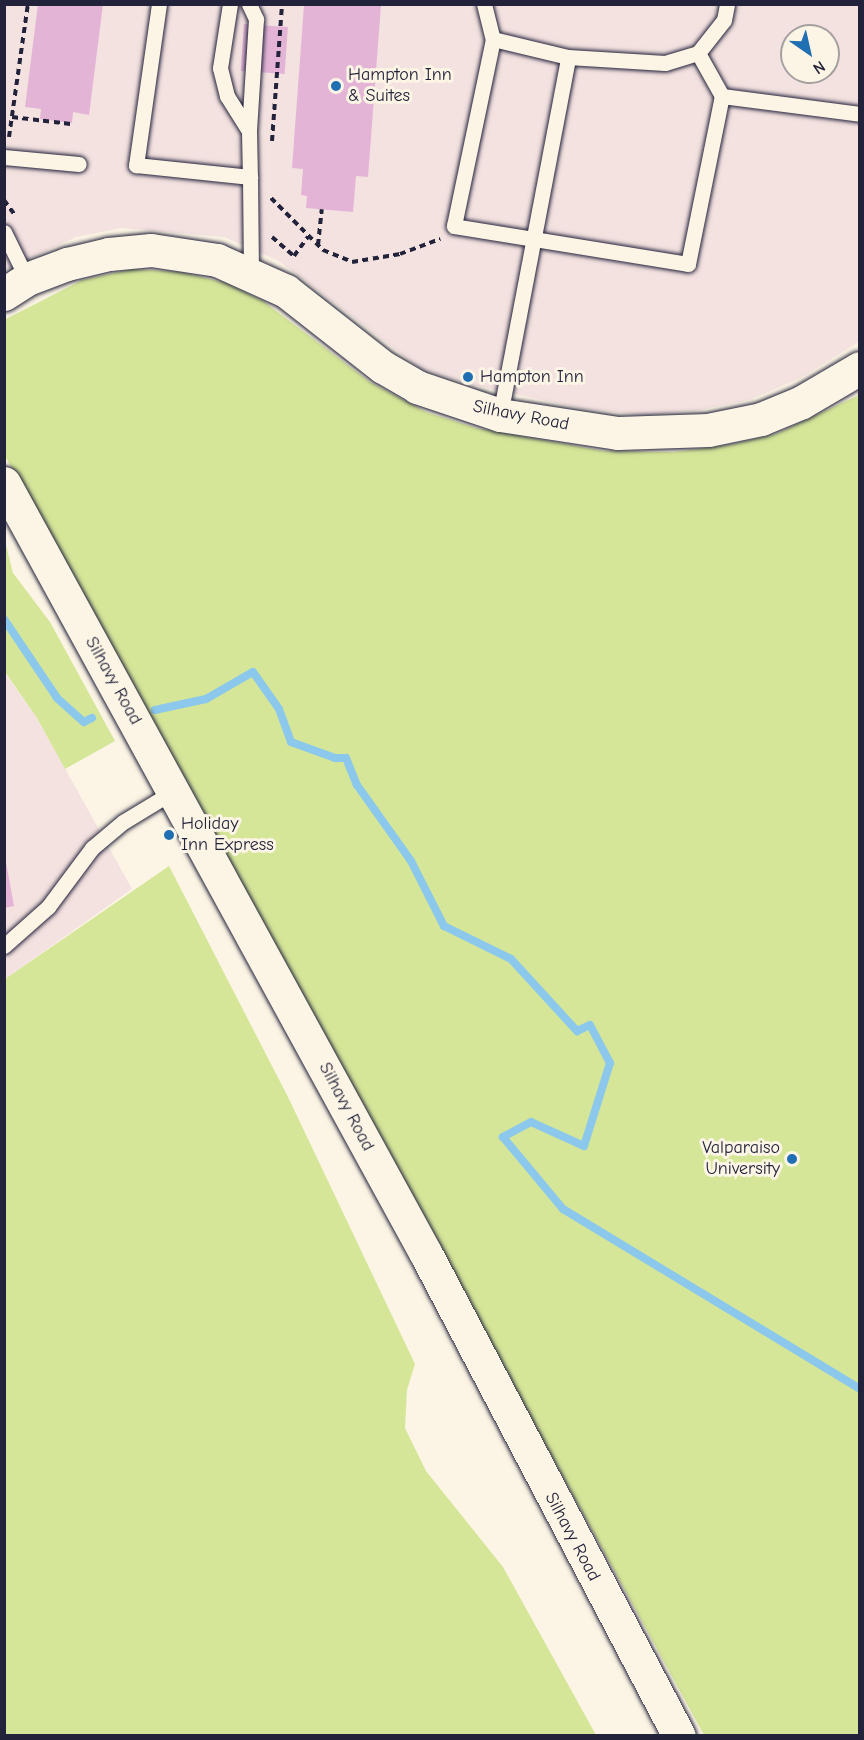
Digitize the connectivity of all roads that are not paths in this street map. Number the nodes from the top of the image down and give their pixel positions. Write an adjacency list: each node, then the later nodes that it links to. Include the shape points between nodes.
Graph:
1 (159, 4): 14 (lane, via 136,165)
2 (230, 4): 11 (lane, via 220,69 227,96)
3 (249, 4): 11 (lane, via 256,19)
4 (484, 4): 6 (lane)
5 (727, 4): 7 (lane, via 724,20)
6 (492, 39): 8 (lane); 16 (lane, via 454,226)
7 (698, 54): 8 (lane, via 665,63); 9 (lane)
8 (568, 57): 16 (lane)
9 (722, 96): 10 (lane); 16 (lane, via 688,264)
10 (860, 114)
11 (249, 131): 14 (lane)
12 (4, 157): 13 (lane)
13 (79, 164)
14 (250, 177): 17 (lane)
15 (4, 232): 18 (lane)
16 (533, 241): 20 (lane)
17 (251, 273): 18 (street, Silhavy Road, via 217,260 151,250 67,264); 20 (street, Silhavy Road, via 286,291 383,367 417,387)
18 (16, 287)
19 (860, 368): 20 (street, Silhavy Road, via 802,402 760,419 708,430 618,433)
20 (500, 415)
21 (4, 483): 22 (street, Silhavy Road)
22 (174, 791): 23 (lane, via 123,822 92,848 48,907); 24 (street, Silhavy Road, via 426,1254)
23 (4, 946)
24 (680, 1736)

